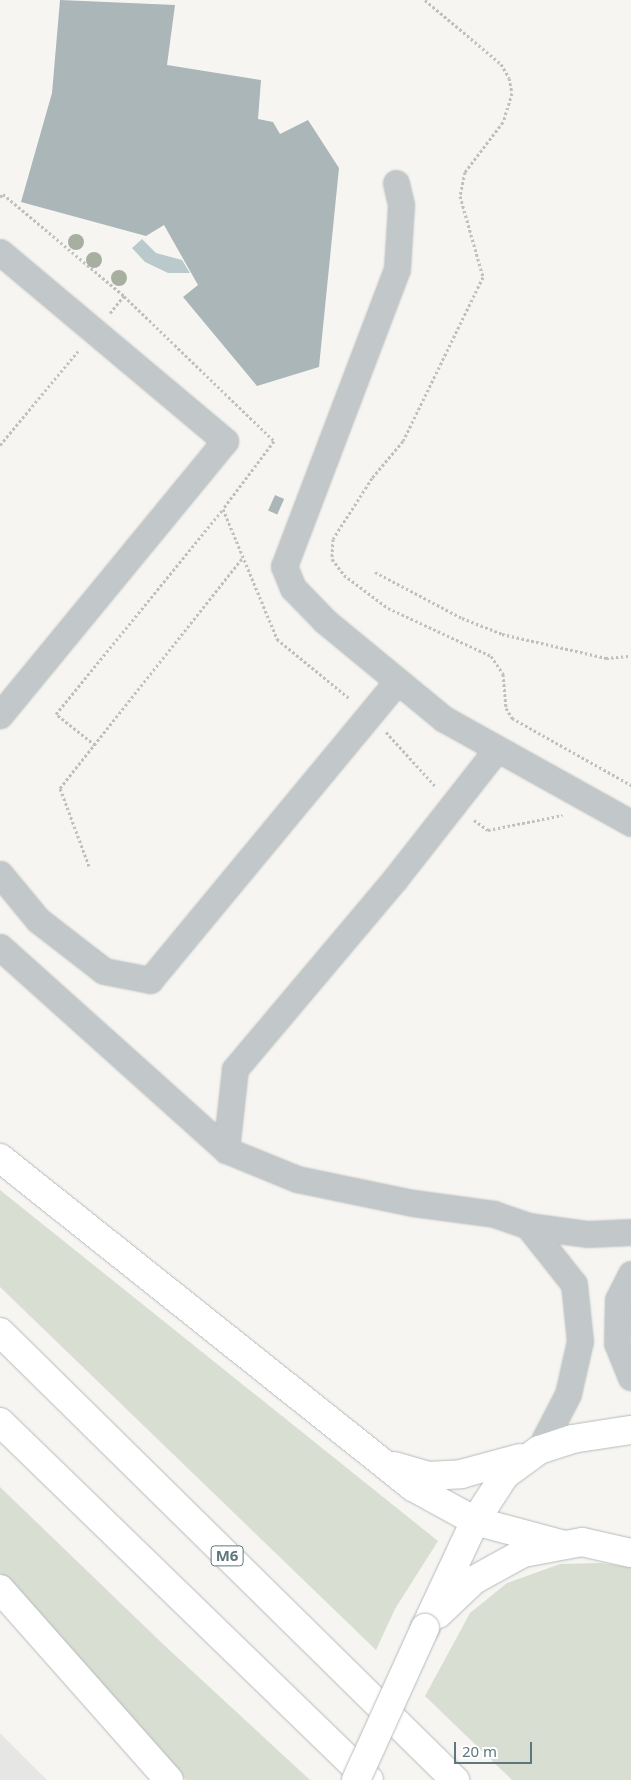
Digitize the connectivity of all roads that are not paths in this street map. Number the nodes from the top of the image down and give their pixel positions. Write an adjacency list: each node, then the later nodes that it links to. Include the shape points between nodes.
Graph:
1 (396, 183): 3 (lane, via 401,205 397,270 284,566 299,595)
2 (0, 252): 4 (lane, via 226,441)
3 (397, 681): 5 (lane, via 444,719); 7 (lane, via 150,980 104,970 38,920)
4 (0, 715)
5 (496, 750): 6 (lane); 9 (lane, via 389,886 235,1069)
6 (631, 823)
7 (0, 874)
8 (0, 947): 9 (lane)
9 (226, 1150): 11 (lane, via 297,1180 414,1203 494,1214)
10 (0, 1158): 19 (highway)
11 (528, 1226): 12 (lane, via 588,1234); 18 (lane, via 574,1284 580,1341 568,1394)
12 (631, 1232)
13 (631, 1274): 15 (lane, via 618,1300 617,1343)
14 (0, 1332): 28 (highway, M6)
15 (631, 1378)
16 (0, 1422): 27 (highway)
17 (631, 1430): 18 (highway, via 572,1439)
18 (533, 1453): 19 (highway, via 461,1474 428,1476); 20 (highway, via 505,1475)
19 (383, 1464): 20 (highway, via 448,1509)
20 (474, 1521): 21 (highway); 24 (highway)
21 (561, 1544): 22 (highway, via 582,1542); 24 (highway, via 523,1552 490,1569 454,1598)
22 (631, 1553)
23 (0, 1590): 25 (highway)
24 (425, 1628): 26 (highway, bridge)
25 (169, 1780)
26 (356, 1780)
27 (369, 1780)
28 (455, 1780)

